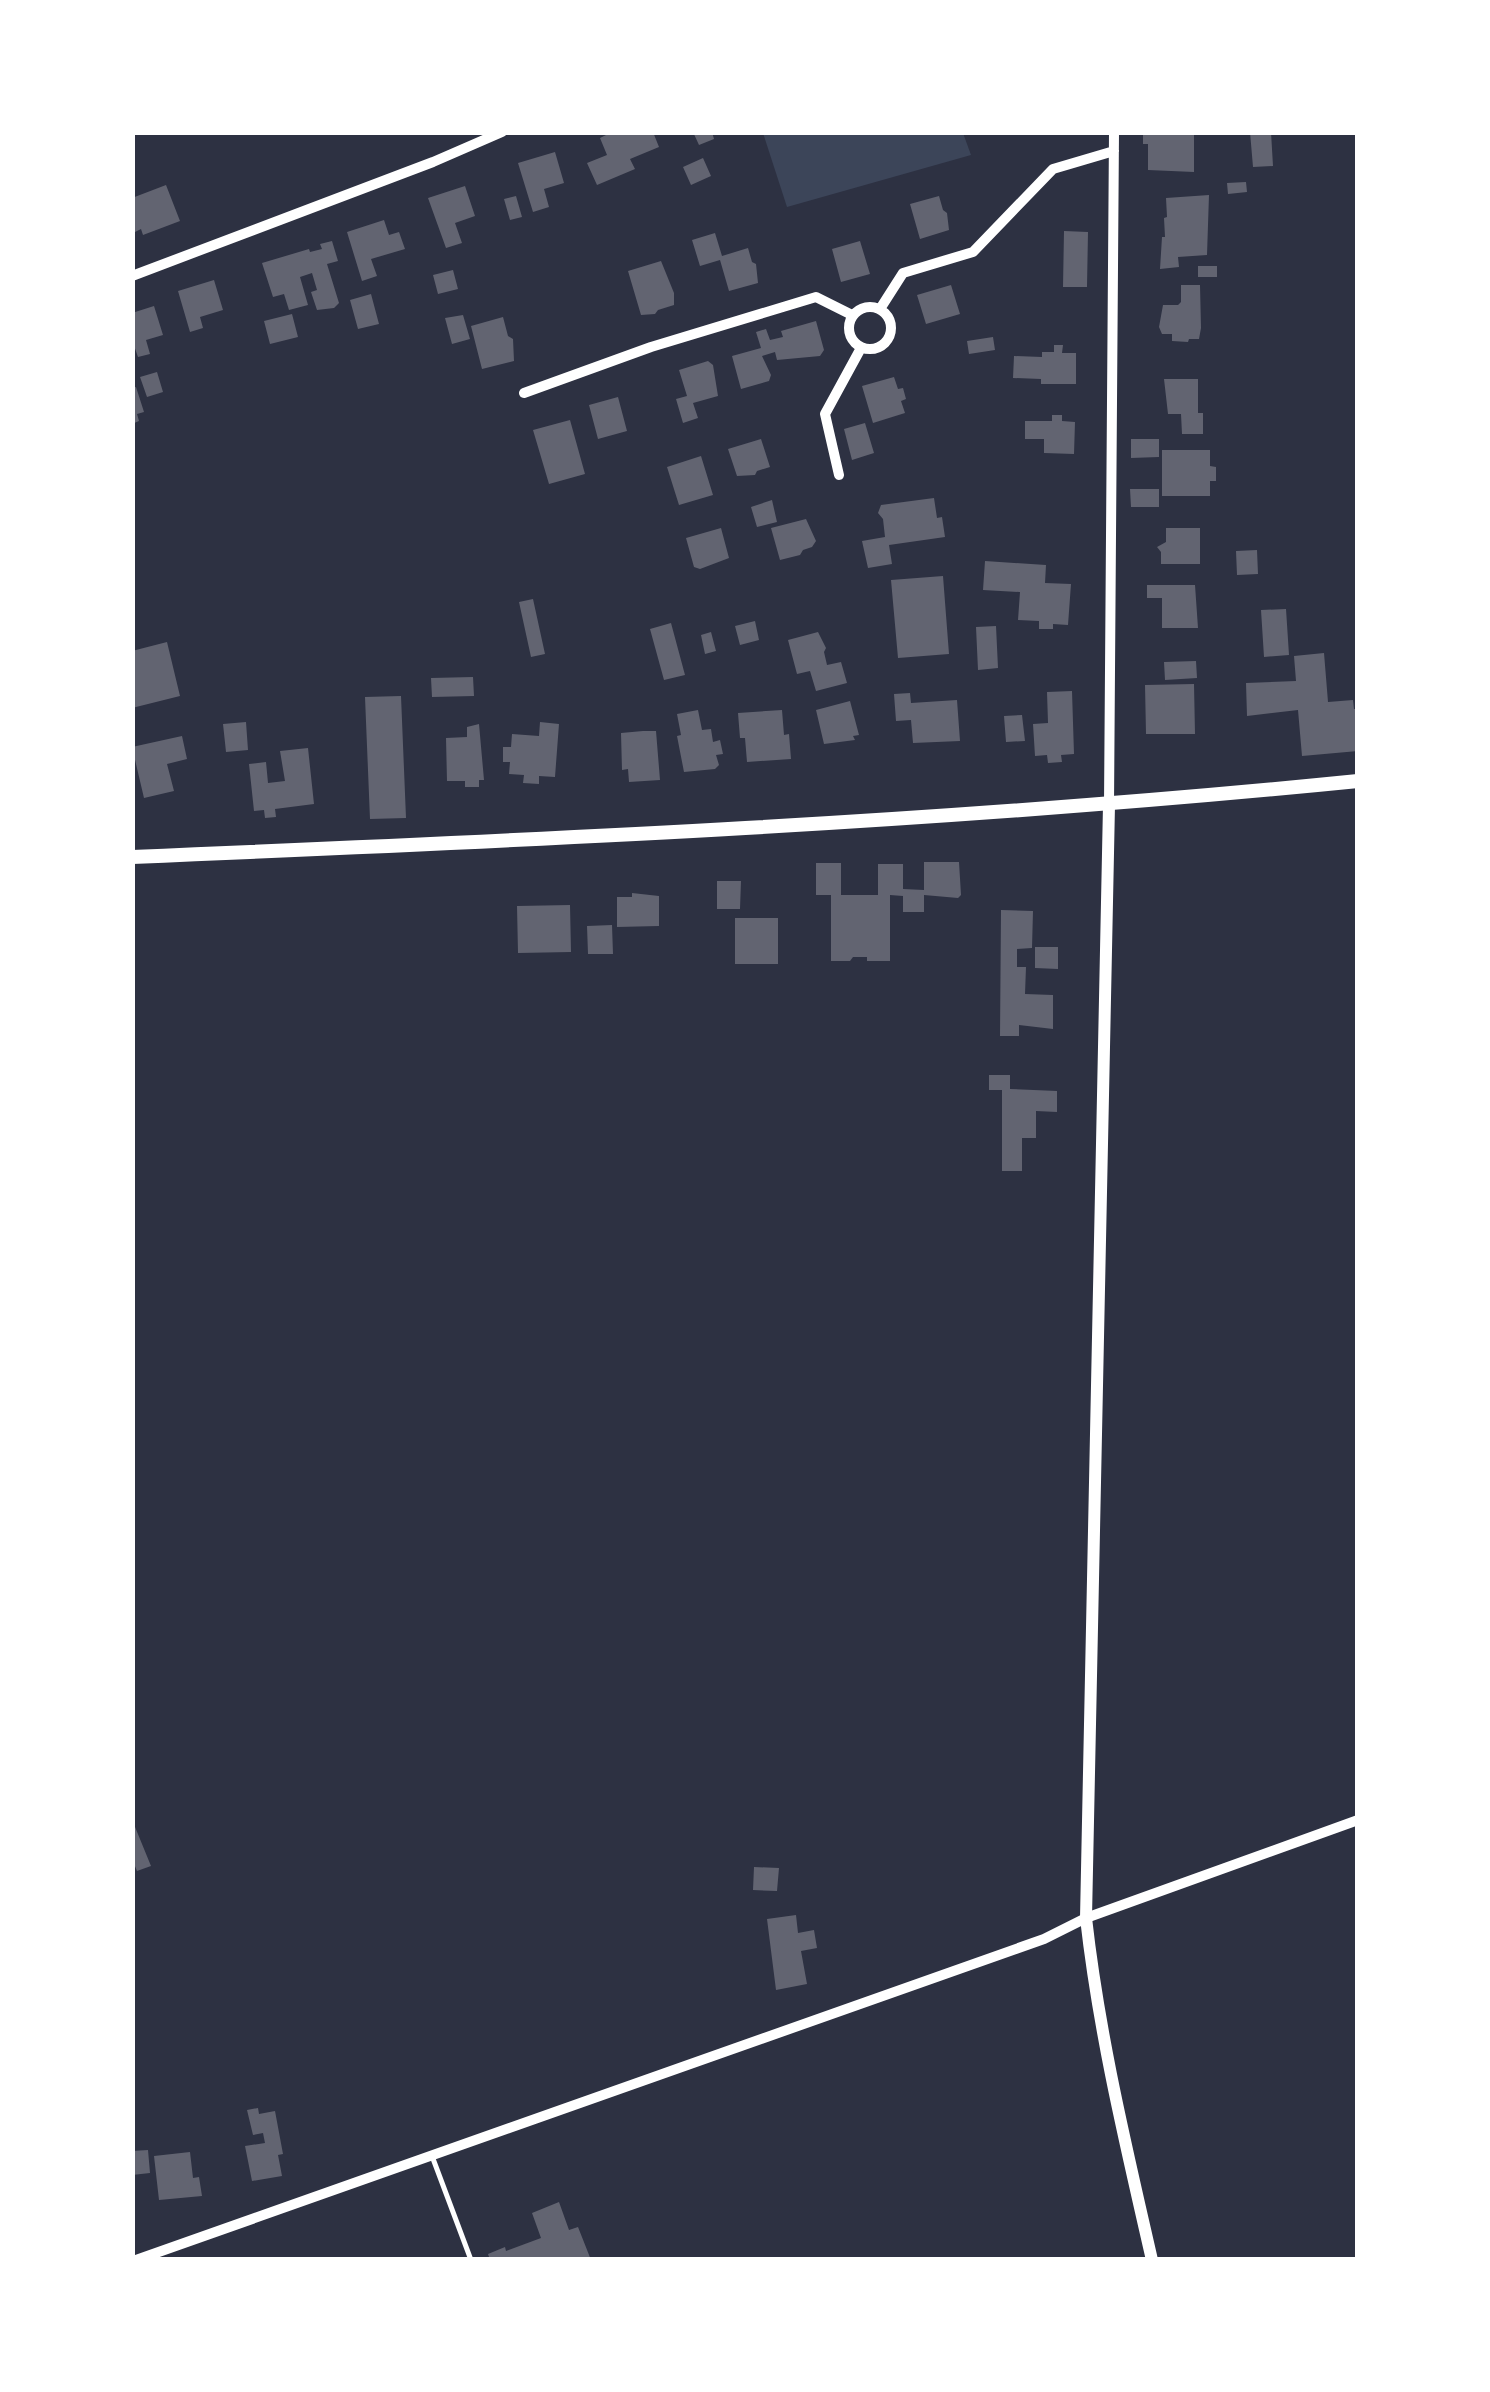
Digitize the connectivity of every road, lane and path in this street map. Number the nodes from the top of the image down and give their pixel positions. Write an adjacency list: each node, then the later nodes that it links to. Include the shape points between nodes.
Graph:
1 (502, 132): 4 (street)
2 (1114, 132): 3 (street)
3 (1114, 150): 5 (street, via 1053,169 973,252 903,273); 11 (street)
4 (132, 276)
5 (880, 309): 6 (street, via 865,307); 7 (street, via 892,324 887,342)
6 (852, 316): 7 (street, via 849,334); 8 (street, via 816,297)
7 (861, 348): 9 (street, via 825,414)
8 (524, 393)
9 (839, 475)
10 (1358, 781): 11 (main road)
11 (1109, 805): 12 (main road); 14 (street)
12 (132, 858)
13 (1358, 1820): 14 (street)
14 (1086, 1918): 15 (street, via 1044,1939); 18 (street, via 1110,2079)
15 (432, 2156): 16 (street); 17 (lane)
16 (136, 2260)
17 (471, 2260)
18 (1152, 2260)

